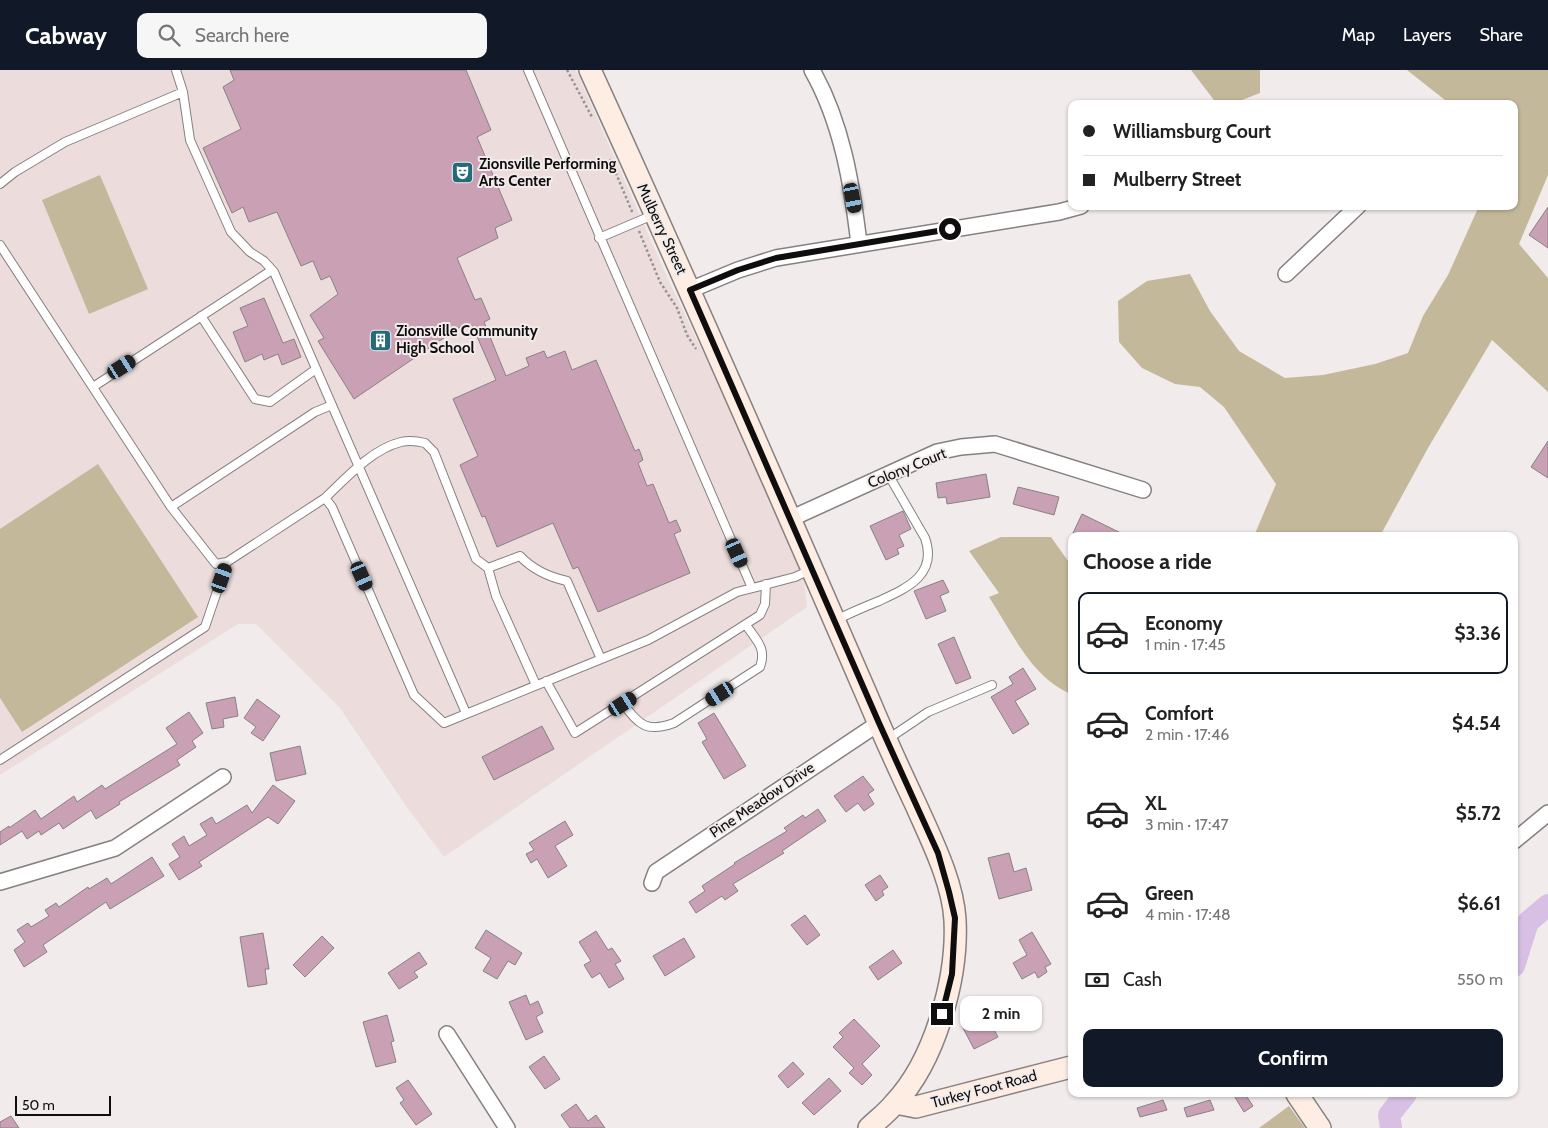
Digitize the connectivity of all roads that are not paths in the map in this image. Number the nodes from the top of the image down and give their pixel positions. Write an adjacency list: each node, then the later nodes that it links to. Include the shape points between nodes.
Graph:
1 (176, 70): 5 (lane)
2 (528, 70): 10 (lane)
3 (590, 70): 9 (street, Mulberry Street)
4 (812, 70): 11 (street, via 829,104 841,140)
5 (183, 92): 6 (lane, via 64,142); 13 (lane, via 190,140 231,232)
6 (0, 184)
7 (1068, 209): 11 (street)
8 (1354, 210): 14 (street)
9 (646, 218): 10 (lane); 15 (street, Mulberry Street)
10 (599, 238): 30 (lane)
11 (859, 244): 15 (street, via 776,258)
12 (0, 245): 18 (lane)
13 (272, 270): 16 (lane); 17 (lane)
14 (1286, 274)
15 (690, 290): 25 (street, Mulberry Street)
16 (201, 316): 17 (lane, via 255,399 270,402); 18 (lane)
17 (316, 369): 19 (lane)
18 (93, 387): 24 (lane)
19 (332, 405): 20 (lane); 24 (lane, via 315,412)
20 (359, 466): 23 (lane); 27 (lane, via 402,441 425,443 434,452 476,559); 38 (lane)
21 (888, 474): 22 (street, Colony Court, via 937,452 995,444); 25 (street, Colony Court); 31 (lane, via 925,538 928,563 913,583)
22 (1143, 490)
23 (325, 498): 26 (lane); 38 (lane, via 332,507 414,695 444,722)
24 (171, 507): 26 (lane, via 216,564)
25 (790, 519): 28 (street, Mulberry Street)
26 (227, 562): 40 (lane, via 205,627)
27 (488, 568): 33 (lane, via 520,556 549,577 567,581); 35 (lane, via 496,596)
28 (812, 569): 29 (lane); 31 (street, Mulberry Street)
29 (766, 584): 30 (lane); 32 (lane, via 765,604 760,615)
30 (752, 588): 33 (lane, via 737,592 648,640)
31 (834, 621): 39 (street, Mulberry Street)
32 (746, 625): 37 (lane); 37 (lane, via 763,649 760,667 682,718 660,728 647,727)
33 (601, 659): 34 (lane)
34 (546, 681): 35 (lane); 37 (lane, via 575,733)
35 (536, 685): 38 (lane)
36 (992, 685): 39 (lane)
37 (623, 704)
38 (466, 713)
39 (882, 731): 45 (street, Pine Meadow Drive, via 656,872); 49 (street, Mulberry Street, via 938,853 955,918 952,974 938,1027 914,1077)
40 (0, 760)
41 (223, 777): 44 (street, via 115,848)
42 (1548, 813): 43 (street)
43 (1518, 838)
44 (0, 882)
45 (652, 883)
46 (447, 1034): 50 (street)
47 (1068, 1068): 49 (street, Turkey Foot Road, via 916,1107)
48 (1299, 1097): 52 (street)
49 (896, 1103): 51 (street, Mulberry Street)
50 (507, 1128)
51 (869, 1128)
52 (1320, 1128)

